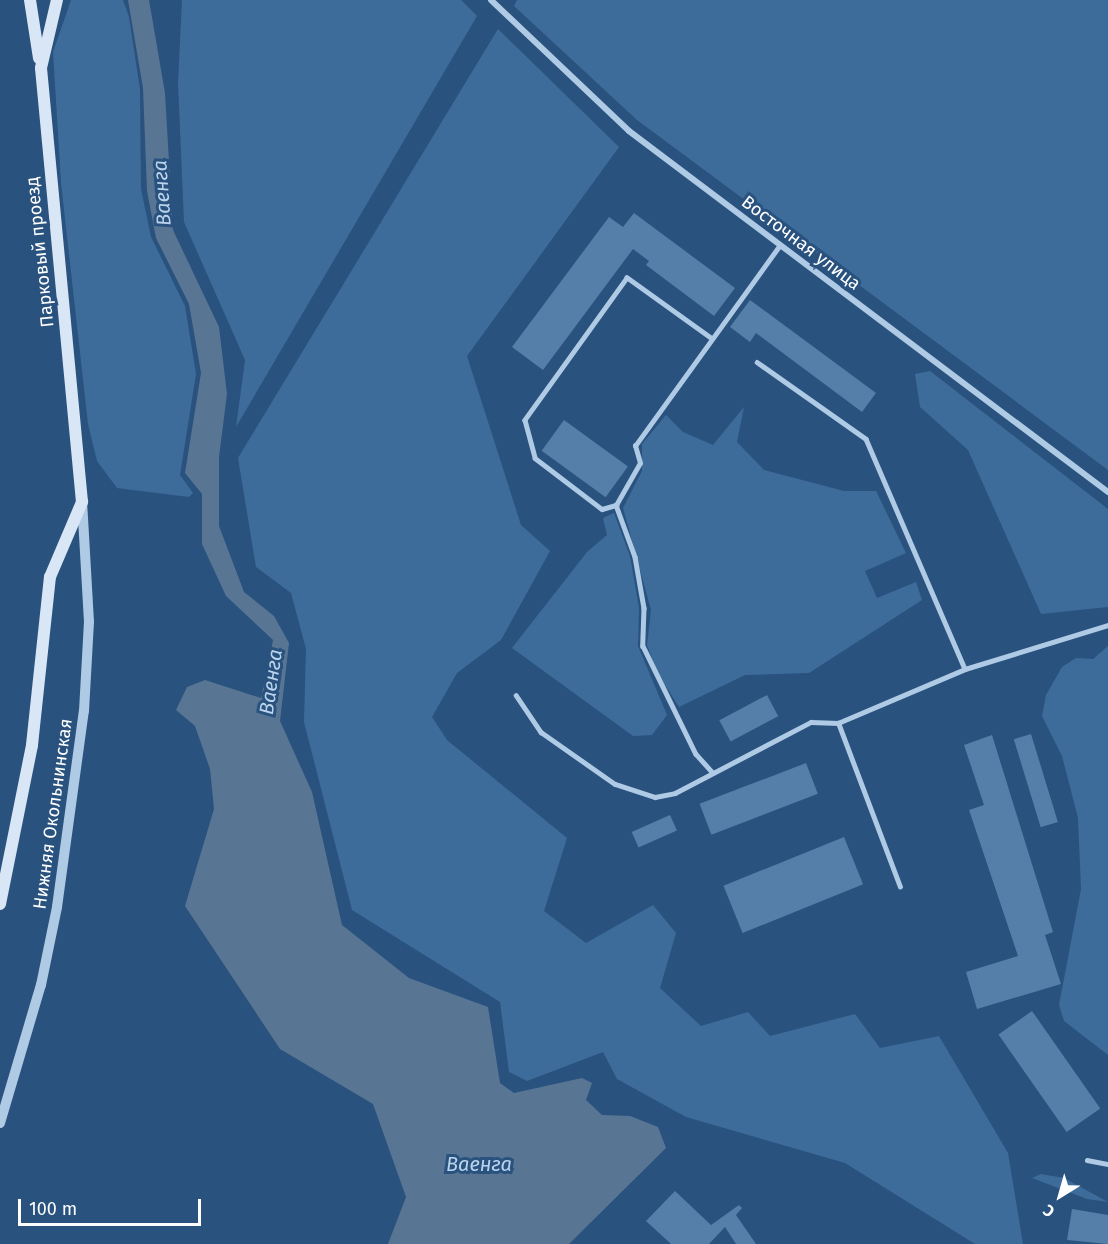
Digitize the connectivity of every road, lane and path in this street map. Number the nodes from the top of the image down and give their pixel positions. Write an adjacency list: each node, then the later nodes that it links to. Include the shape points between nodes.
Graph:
1 (30, 0): 4 (main road)
2 (57, 0): 4 (main road, Парковый проезд)
3 (491, 0): 5 (street, Восточная улица, via 629,132)
4 (41, 68): 9 (main road, Парковый проезд)
5 (779, 246): 6 (lane); 8 (street, Восточная улица)
6 (712, 339): 10 (lane, via 635,446 640,463); 10 (lane, via 627,278 525,420 535,458 602,509)
7 (757, 362): 12 (lane, via 866,439)
8 (1108, 492)
9 (82, 502): 17 (main road, via 50,577 32,745); 18 (street, Нижняя Окольнинская, via 89,622 84,711 44,974)
10 (616, 505): 15 (lane, via 635,557 644,608 643,646 696,754)
11 (1108, 625): 12 (lane)
12 (965, 669): 14 (lane)
13 (516, 695): 15 (lane, via 541,732 615,784 654,797 675,793)
14 (838, 723): 15 (lane, via 811,722); 16 (lane)
15 (712, 772)
16 (900, 887)
17 (0, 904)
18 (0, 1123)
19 (1087, 1160): 20 (lane)
20 (1108, 1164)

